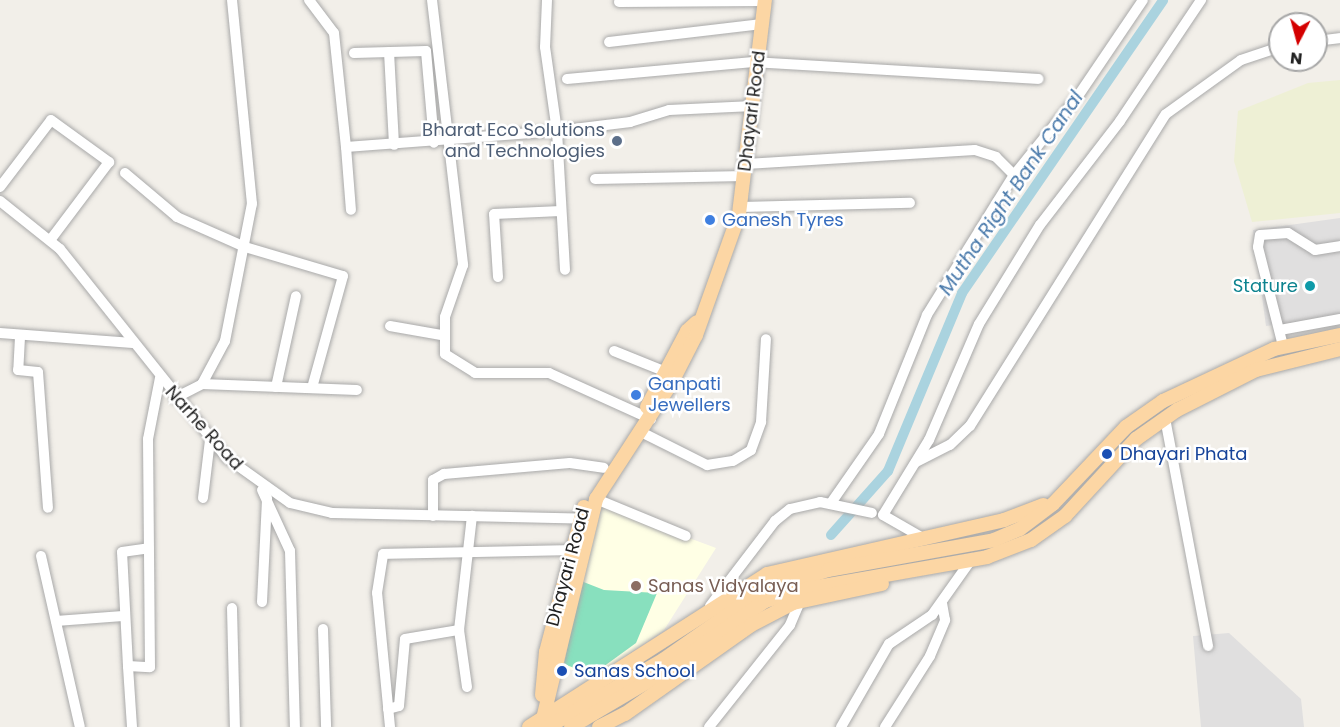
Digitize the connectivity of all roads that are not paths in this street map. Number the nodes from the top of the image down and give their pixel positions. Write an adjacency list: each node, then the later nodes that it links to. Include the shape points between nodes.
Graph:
1 (232, 0): 35 (street, via 252,204)
2 (309, 0): 22 (street, via 334,33)
3 (432, 0): 19 (street)
4 (547, 0): 18 (street, via 545,47)
5 (765, 0): 8 (street); 9 (main road, Dhayari Road)
6 (1143, 0): 25 (street, via 1078,96)
7 (1201, 0): 63 (street, via 1120,121 1040,225 979,324)
8 (619, 2)
9 (762, 24): 10 (street); 14 (main road, Dhayari Road)
10 (609, 42)
11 (388, 51): 13 (street); 20 (street, via 426,51); 21 (street)
12 (1268, 51): 63 (street, via 1241,60 1166,114 970,426 950,445)
13 (354, 52)
14 (757, 66): 15 (street); 16 (street); 17 (main road, Dhayari Road)
15 (567, 79)
16 (1038, 79)
17 (753, 106): 18 (street, via 669,110 630,122); 23 (main road, Dhayari Road)
18 (557, 131): 19 (street); 32 (street)
19 (449, 142): 20 (street); 44 (street, via 463,275)
20 (434, 143): 21 (street)
21 (394, 145): 22 (street)
22 (346, 147): 31 (street)
23 (745, 170): 25 (street, via 975,150 996,157); 26 (street); 30 (main road, Dhayari Road)
24 (125, 173): 35 (street, via 177,217)
25 (1014, 175): 70 (street, via 927,315 879,434)
26 (595, 179)
27 (0, 187): 33 (street, via 51,120 109,162)
28 (0, 201): 33 (street, Narhe Road)
29 (910, 203): 30 (street)
30 (741, 207): 40 (main road, Dhayari Road)
31 (351, 210)
32 (561, 212): 36 (street); 37 (street, via 494,214)
33 (51, 239): 48 (street, Narhe Road)
34 (1340, 246): 42 (street, via 1316,250 1288,233 1260,235 1258,247)
35 (245, 247): 54 (street, via 225,341); 56 (street, via 343,276)
36 (565, 270)
37 (498, 277)
38 (296, 296): 55 (street)
39 (1340, 319): 42 (street)
40 (697, 322): 52 (main road, Dhayari Road); 59 (main road, Dhayari Road)
41 (390, 326): 44 (street)
42 (1280, 330): 49 (street)
43 (0, 333): 46 (street)
44 (441, 335): 59 (street, via 448,357 474,373 549,373)
45 (1340, 335): 49 (main road)
46 (20, 337): 48 (street); 71 (street, via 18,370 38,372)
47 (766, 339): 61 (street, via 761,422 751,450 733,461 707,465)
48 (133, 343): 53 (street, Narhe Road)
49 (1283, 346): 66 (main road, via 1222,370 1141,415)
50 (1340, 349): 60 (main road, via 1256,370)
51 (614, 351): 52 (street)
52 (666, 372): 59 (main road, Dhayari Road)
53 (160, 378): 58 (street, Narhe Road); 78 (street, via 148,439)
54 (202, 384): 55 (street); 58 (street)
55 (276, 387): 56 (street)
56 (312, 388): 57 (street)
57 (357, 390)
58 (175, 398): 62 (street, Narhe Road)
59 (646, 417): 61 (main road, Dhayari Road); 64 (main road, Dhayari Road)
60 (1165, 418): 82 (main road, via 1118,456 1065,516 1016,547); 94 (street)
61 (641, 432): 69 (main road, Dhayari Road)
62 (210, 440): 65 (street, Narhe Road); 67 (street)
63 (916, 462): 72 (street)
64 (604, 468): 73 (street, via 570,463 444,474 433,480); 75 (main road, Dhayari Road)
65 (260, 487): 68 (street); 73 (street, Narhe Road, via 290,504 332,513)
66 (1061, 496): 77 (main road, via 1004,520); 91 (main road, via 1020,529 994,540 807,575 763,590)
67 (203, 498)
68 (267, 498): 85 (street); 103 (street, via 290,551)
69 (596, 499): 75 (main road, Dhayari Road); 76 (street)
70 (831, 503): 72 (street); 87 (street, via 803,504 775,521)
71 (48, 508)
72 (877, 514): 77 (street)
73 (433, 516): 74 (street, Narhe Road)
74 (472, 516): 75 (street, Narhe Road); 80 (street)
75 (584, 519): 79 (main road, Dhayari Road); 97 (main road, Dhayari Road)
76 (686, 536)
77 (923, 538): 87 (main road, via 767,574)
78 (148, 548): 89 (street, via 122,552); 95 (street, via 150,667)
79 (570, 550): 80 (street); 97 (main road, Dhayari Road, via 546,652)
80 (469, 555): 93 (street); 98 (street, via 383,554 377,593)
81 (41, 556): 90 (street)
82 (971, 560): 83 (main road); 86 (street)
83 (948, 563): 84 (main road, via 928,576); 91 (main road, via 787,593)
84 (800, 601): 107 (main road, via 751,625); 108 (street, via 790,625)
85 (262, 602)
86 (942, 603): 109 (street, via 890,644); 110 (street, via 945,620 930,656)
87 (710, 606): 99 (main road)
88 (232, 608): 102 (street)
89 (123, 616): 90 (street); 95 (street)
90 (56, 621): 100 (street)
91 (721, 623): 99 (main road, via 663,660); 106 (main road, via 669,669)
92 (323, 628): 104 (street)
93 (459, 630): 96 (street); 98 (street, via 405,639 399,706)
94 (1208, 646)
95 (128, 666): 101 (street)
96 (467, 687)
97 (544, 700): 99 (main road, Dhayari Road)
98 (388, 709): 105 (street)
99 (539, 726)
100 (80, 727)
101 (132, 727)
102 (234, 727)
103 (295, 727)
104 (326, 727)
105 (390, 727)
106 (572, 727)
107 (598, 727)
108 (709, 727)
109 (841, 727)
110 (885, 727)

